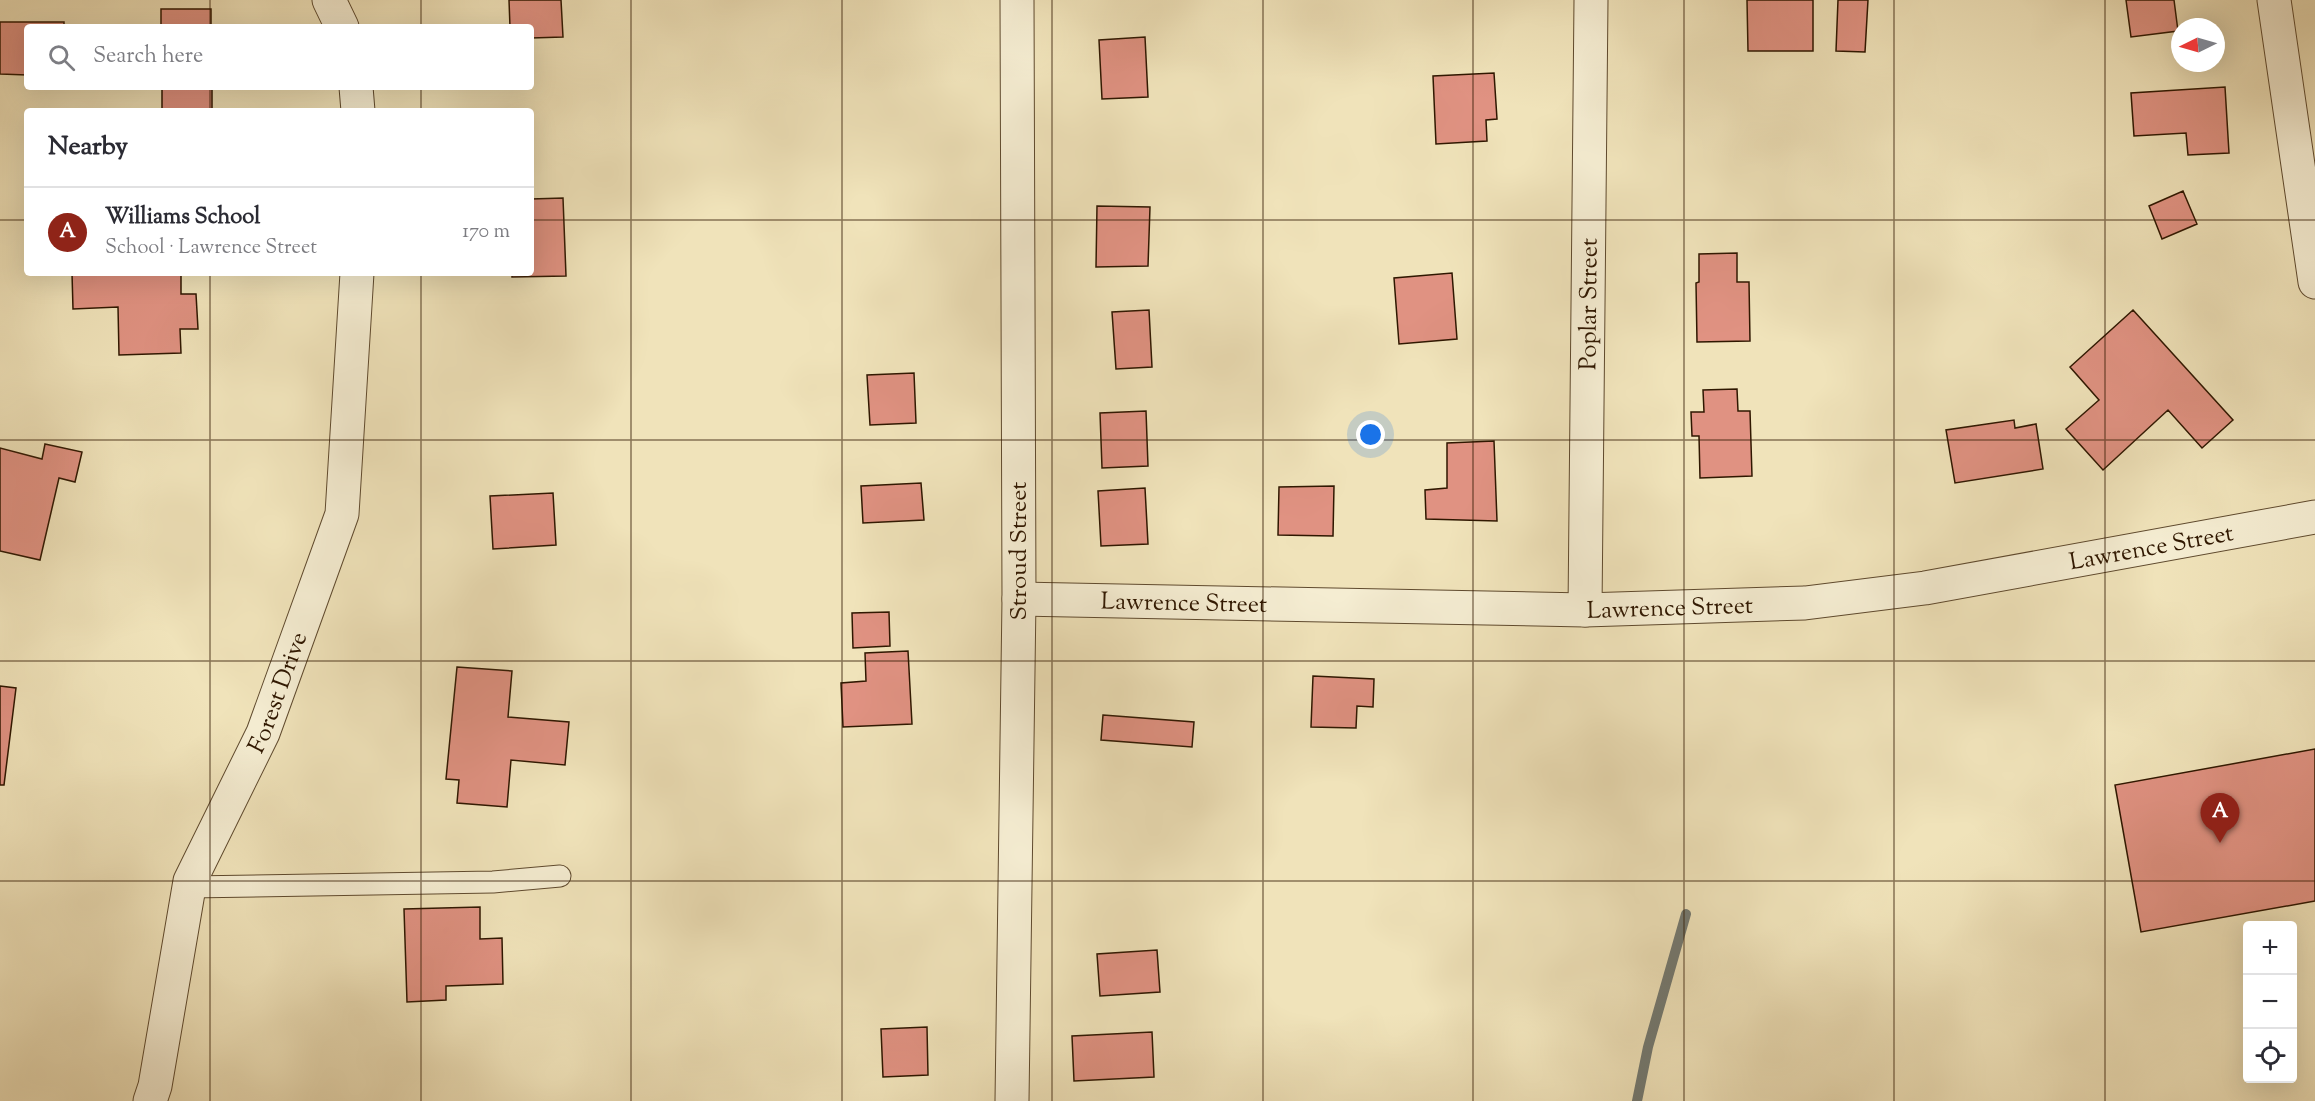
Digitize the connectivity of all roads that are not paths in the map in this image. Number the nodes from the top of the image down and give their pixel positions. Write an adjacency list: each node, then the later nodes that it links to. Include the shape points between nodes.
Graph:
1 (329, 0): 5 (street)
2 (1017, 0): 11 (street, Stroud Street)
3 (1591, 0): 12 (street, Poplar Street)
4 (2274, 0): 9 (street)
5 (341, 24)
6 (356, 90): 7 (street)
7 (358, 108)
8 (357, 276): 14 (street, Forest Drive, via 342,514 263,733)
9 (2315, 282)
10 (2315, 517): 12 (street, Lawrence Street, via 1925,588 1816,602)
11 (1019, 599): 12 (street, Lawrence Street); 16 (street, Stroud Street)
12 (1585, 609)
13 (560, 876): 14 (lane, via 493,882)
14 (189, 887): 15 (street, Forest Drive)
15 (150, 1101)
16 (1012, 1101)

